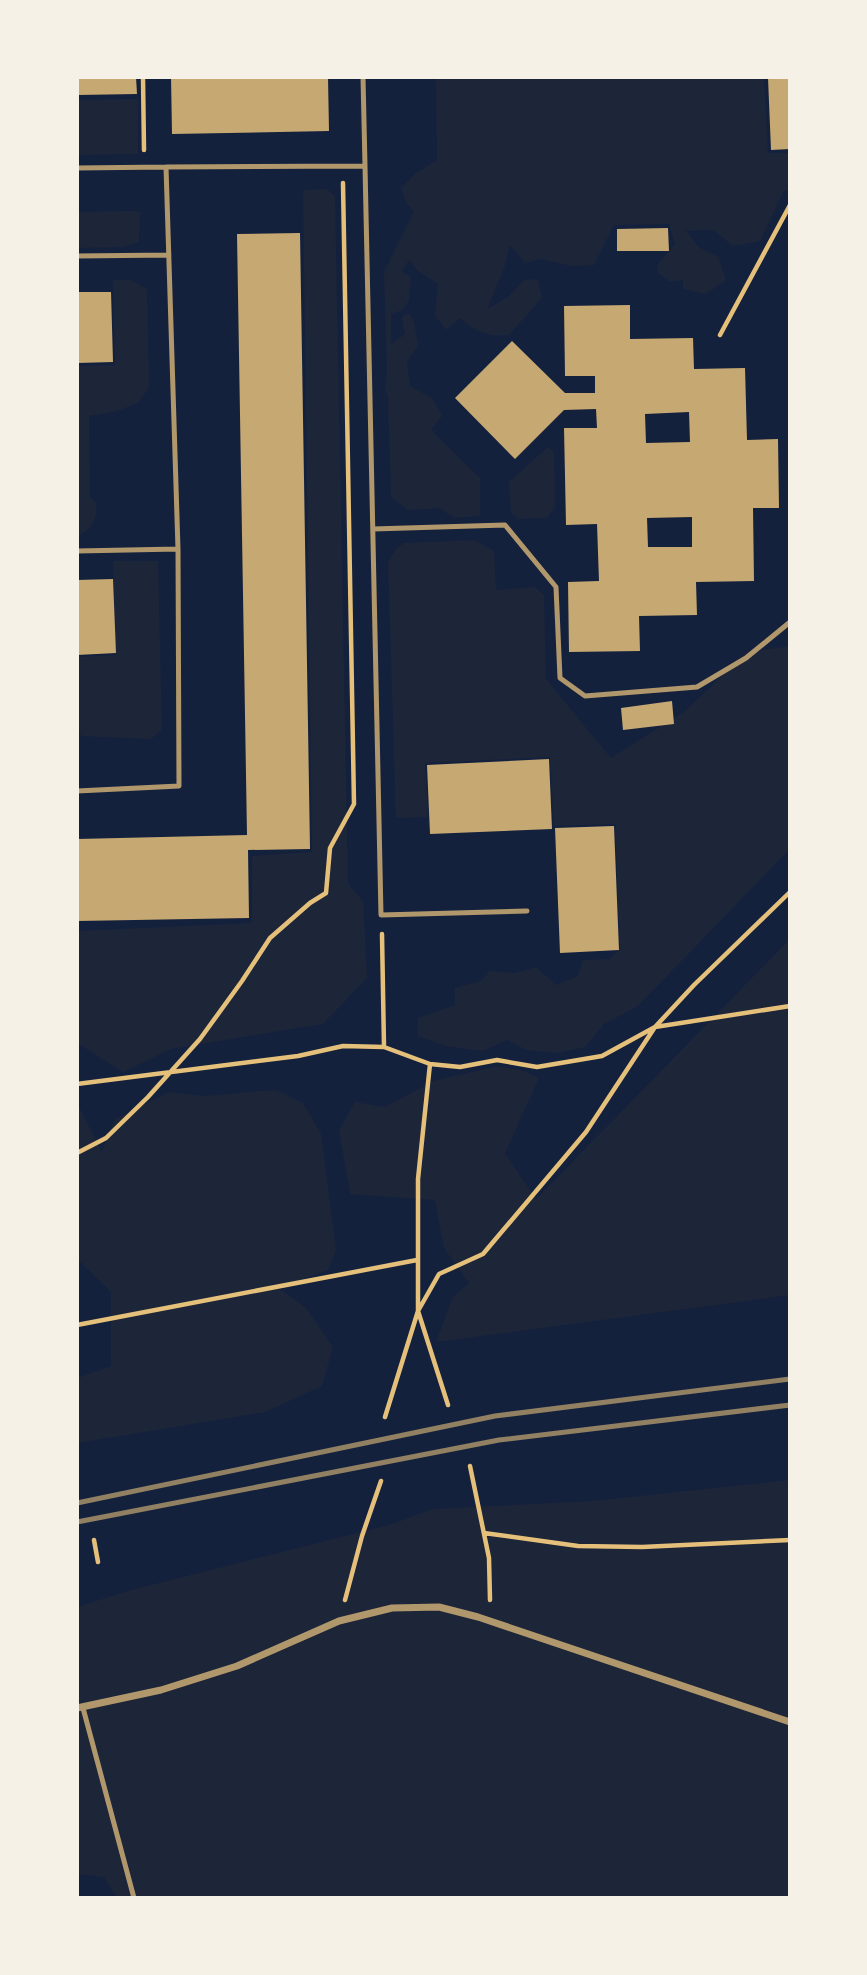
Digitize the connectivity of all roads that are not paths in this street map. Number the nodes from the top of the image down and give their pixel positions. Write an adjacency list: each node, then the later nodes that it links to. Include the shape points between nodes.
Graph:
1 (363, 77): 2 (lane)
2 (365, 166): 3 (lane); 7 (lane)
3 (166, 167): 4 (lane); 5 (lane)
4 (77, 168)
5 (169, 255): 6 (lane); 8 (lane)
6 (77, 256)
7 (373, 529): 10 (lane, via 505,525 556,587 561,678 585,696 697,687 747,658); 12 (lane, via 382,915)
8 (178, 549): 9 (lane); 11 (lane, via 179,786)
9 (77, 551)
10 (790, 622)
11 (77, 791)
12 (527, 911)
13 (80, 1708): 14 (street, via 161,1690 237,1666 339,1621 392,1608 439,1607); 15 (lane)
14 (790, 1722)
15 (134, 1898)

